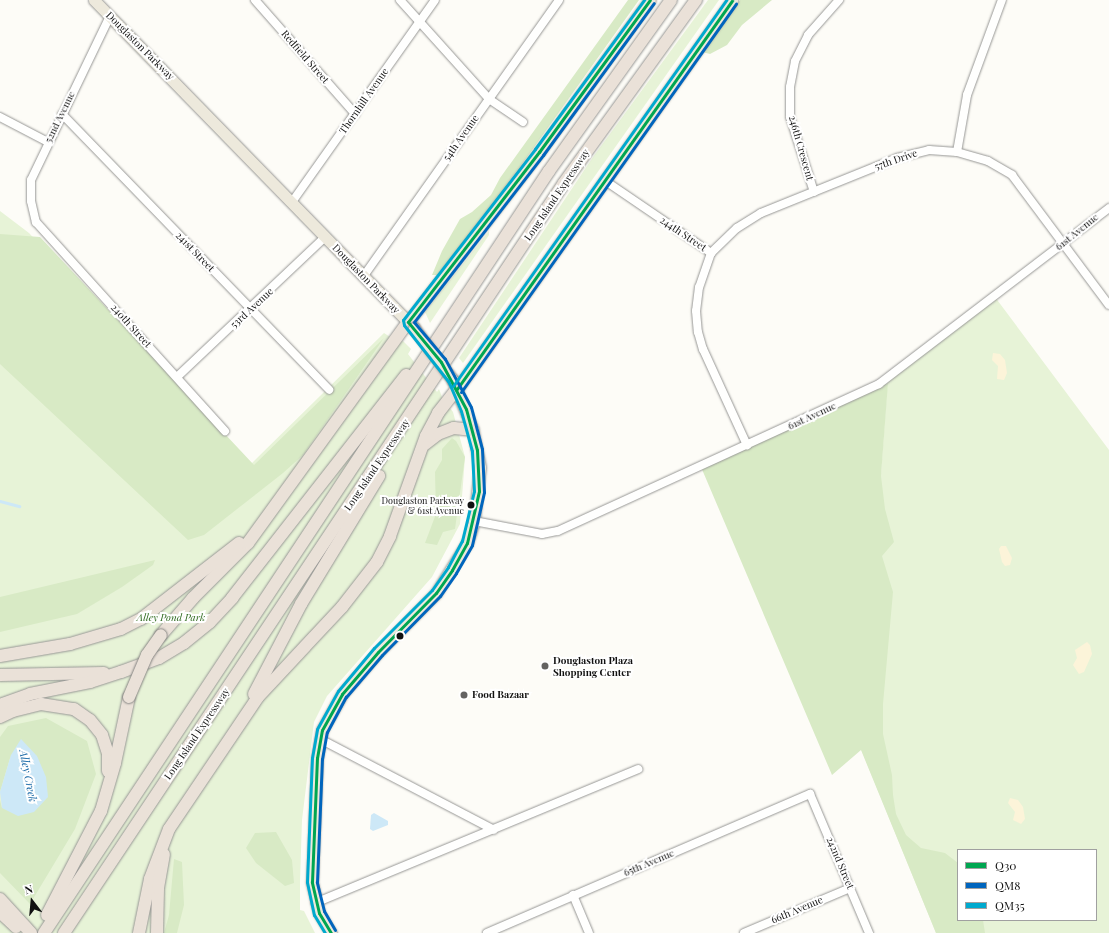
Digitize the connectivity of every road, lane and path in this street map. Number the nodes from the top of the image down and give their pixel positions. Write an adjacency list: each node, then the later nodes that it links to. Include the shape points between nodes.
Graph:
1 (94, 0): 12 (main road, Douglaston Parkway)
2 (255, 0): 16 (street, Redfield Street)
3 (400, 0): 13 (street)
4 (435, 0): 13 (street, Thornhill Avenue)
5 (559, 0): 14 (street, 54th Avenue)
6 (650, 0): 33 (main road)
7 (670, 0): 32 (highway, Long Island Expressway, via 606,88)
8 (696, 0): 34 (highway, Long Island Expressway, via 564,183)
9 (732, 0): 21 (main road)
10 (839, 0): 22 (street, 246th Crescent, via 808,35 795,61 790,87 790,117)
11 (1002, 0): 20 (street, via 967,95)
12 (110, 16): 15 (street, 52nd Avenue); 23 (main road, Douglaston Parkway)
13 (419, 22): 14 (street); 16 (street, Thornhill Avenue)
14 (489, 99): 18 (street); 29 (street, 54th Avenue)
15 (62, 114): 19 (street, 52nd Avenue); 31 (street, 241st Street)
16 (355, 114): 23 (street, Thornhill Avenue)
17 (0, 117): 19 (street)
18 (523, 122)
19 (48, 142): 25 (street, 52nd Avenue, via 31,180 31,201)
20 (957, 152): 22 (street, 57th Drive, via 919,152); 27 (street, 57th Drive, via 988,161 1012,175)
21 (604, 180): 28 (street, 244th Street); 36 (main road)
22 (814, 192): 28 (street, 57th Drive, via 747,221 728,235)
23 (292, 202): 26 (main road, Douglaston Parkway)
24 (1109, 208): 27 (street, 61st Avenue)
25 (36, 222): 35 (street, 240th Street)
26 (325, 237): 29 (main road, Douglaston Parkway); 31 (street, 53rd Avenue)
27 (1064, 243): 30 (street, 57th Drive); 41 (street, 61st Avenue, via 879,384)
28 (712, 253): 41 (street, 244th Street, via 700,282 696,311 697,328 703,349)
29 (363, 276): 33 (main road, Douglaston Parkway)
30 (1109, 305)
31 (250, 310): 35 (street, 53rd Avenue); 37 (street, 241st Street)
32 (452, 316): 45 (highway, via 232,598 210,622 184,643 159,658); 57 (highway, Long Island Expressway)
33 (411, 325): 36 (main road, Douglaston Parkway, bridge); 42 (highway)
34 (469, 328): 49 (highway, via 314,581); 66 (highway, Long Island Expressway)
35 (177, 377): 39 (street, 240th Street)
36 (455, 384): 38 (main road, Douglaston Parkway); 40 (highway)
37 (329, 390)
38 (473, 430): 40 (highway, via 454,428 438,434); 43 (main road, Douglaston Parkway, via 480,467)
39 (225, 431)
40 (424, 444): 49 (highway, via 390,536 377,562 342,607 279,674)
41 (747, 446): 43 (street, 61st Avenue, via 558,532 542,534)
42 (290, 488): 44 (highway, via 244,539 141,620 121,629 70,644); 55 (highway, bridge, via 248,543 193,598 161,635 137,676 129,697 108,792)
43 (474, 521): 50 (main road, Douglaston Parkway, via 457,562 436,593 378,652 342,694 326,719)
44 (0, 656)
45 (121, 672): 46 (highway); 47 (highway)
46 (0, 675)
47 (7, 706): 48 (highway); 55 (highway, via 63,706 82,713 102,735 108,753 108,774 97,817)
48 (0, 717)
49 (240, 721): 53 (highway)
50 (320, 739): 54 (street); 60 (main road, Douglaston Parkway, via 312,882)
51 (638, 769): 54 (street)
52 (810, 794): 56 (street, 242nd Street); 58 (street, 65th Avenue)
53 (183, 806): 67 (highway, via 158,853); 68 (highway, via 164,856 158,888)
54 (494, 830): 60 (street)
55 (82, 851): 57 (highway)
56 (850, 888): 72 (street, 66th Avenue); 73 (street, 242nd Street)
57 (67, 890): 64 (highway); 65 (highway, Long Island Expressway)
58 (573, 895): 70 (street, 65th Avenue); 71 (street)
59 (0, 899): 63 (highway)
60 (316, 904): 69 (main road, Douglaston Parkway)
61 (0, 912): 62 (highway)
62 (22, 933)
63 (31, 933)
64 (36, 933)
65 (44, 933)
66 (64, 933)
67 (139, 933)
68 (157, 933)
69 (331, 933)
70 (487, 933)
71 (589, 933)
72 (744, 933)
73 (869, 933)

